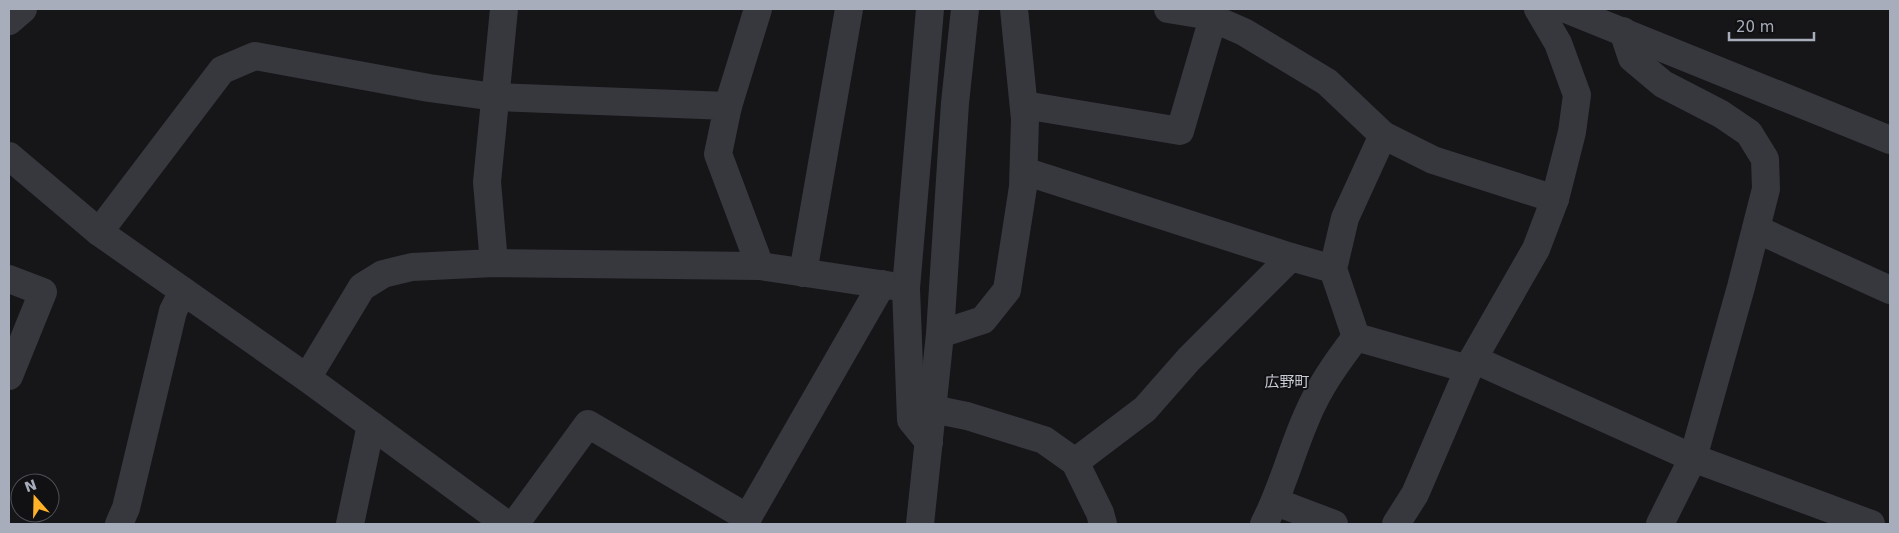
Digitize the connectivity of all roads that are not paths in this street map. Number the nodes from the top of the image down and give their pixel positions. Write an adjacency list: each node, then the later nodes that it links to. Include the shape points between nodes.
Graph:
1 (23, 9): 12 (street)
2 (504, 9): 14 (street)
3 (758, 9): 16 (street)
4 (849, 9): 28 (street)
5 (930, 9): 30 (street)
6 (964, 9): 33 (street)
7 (1014, 9): 15 (street)
8 (1168, 9): 11 (street)
9 (1538, 9): 21 (street, via 1558,43 1577,95 1572,132)
10 (1566, 9): 13 (street)
11 (1212, 18): 15 (street, via 1180,131); 17 (street, via 1244,32 1327,82)
12 (9, 21)
13 (1623, 31): 18 (street); 22 (street, via 1632,58 1663,84 1721,114 1749,133 1765,159 1766,189)
14 (495, 97): 16 (street); 23 (street, via 255,56 222,70); 25 (street, via 487,182)
15 (1024, 105): 20 (street)
16 (728, 106): 26 (street, via 718,154)
17 (1383, 135): 21 (street, via 1433,160); 27 (street, via 1344,218)
18 (1890, 140)
19 (9, 156): 23 (street)
20 (1024, 171): 24 (street); 33 (street, via 1007,290 983,320)
21 (1554, 199): 35 (street, via 1536,250)
22 (1756, 229): 31 (street); 41 (street)
23 (99, 232): 32 (street)
24 (1290, 257): 27 (street); 42 (street, via 1189,359 1145,409)
25 (494, 262): 26 (street); 37 (street, via 412,268 383,274 362,287)
26 (760, 266): 28 (street)
27 (1333, 269): 34 (street)
28 (802, 273): 30 (street)
29 (9, 279): 36 (street, via 42,292)
30 (894, 286): 40 (street, via 912,420); 45 (street)
31 (1890, 290)
32 (183, 291): 37 (street); 46 (street, via 173,311 126,508)
33 (940, 334): 38 (street)
34 (1356, 338): 35 (street); 43 (street, via 1329,373 1307,416)
35 (1470, 364): 41 (street); 53 (street, via 1415,494)
36 (9, 376)
37 (307, 378): 39 (street)
38 (932, 409): 40 (street); 42 (street, via 967,416 1044,440)
39 (371, 425): 47 (street); 48 (street)
40 (929, 442): 50 (street)
41 (1692, 458): 44 (street); 54 (street)
42 (1075, 462): 51 (street)
43 (1270, 513): 52 (street)
44 (1828, 517): 55 (street)
45 (746, 521): 49 (street, via 588,424)
46 (119, 524)
47 (350, 524)
48 (506, 524)
49 (515, 524)
50 (920, 524)
51 (1103, 524)
52 (1334, 524)
53 (1396, 524)
54 (1660, 524)
55 (1871, 524)

